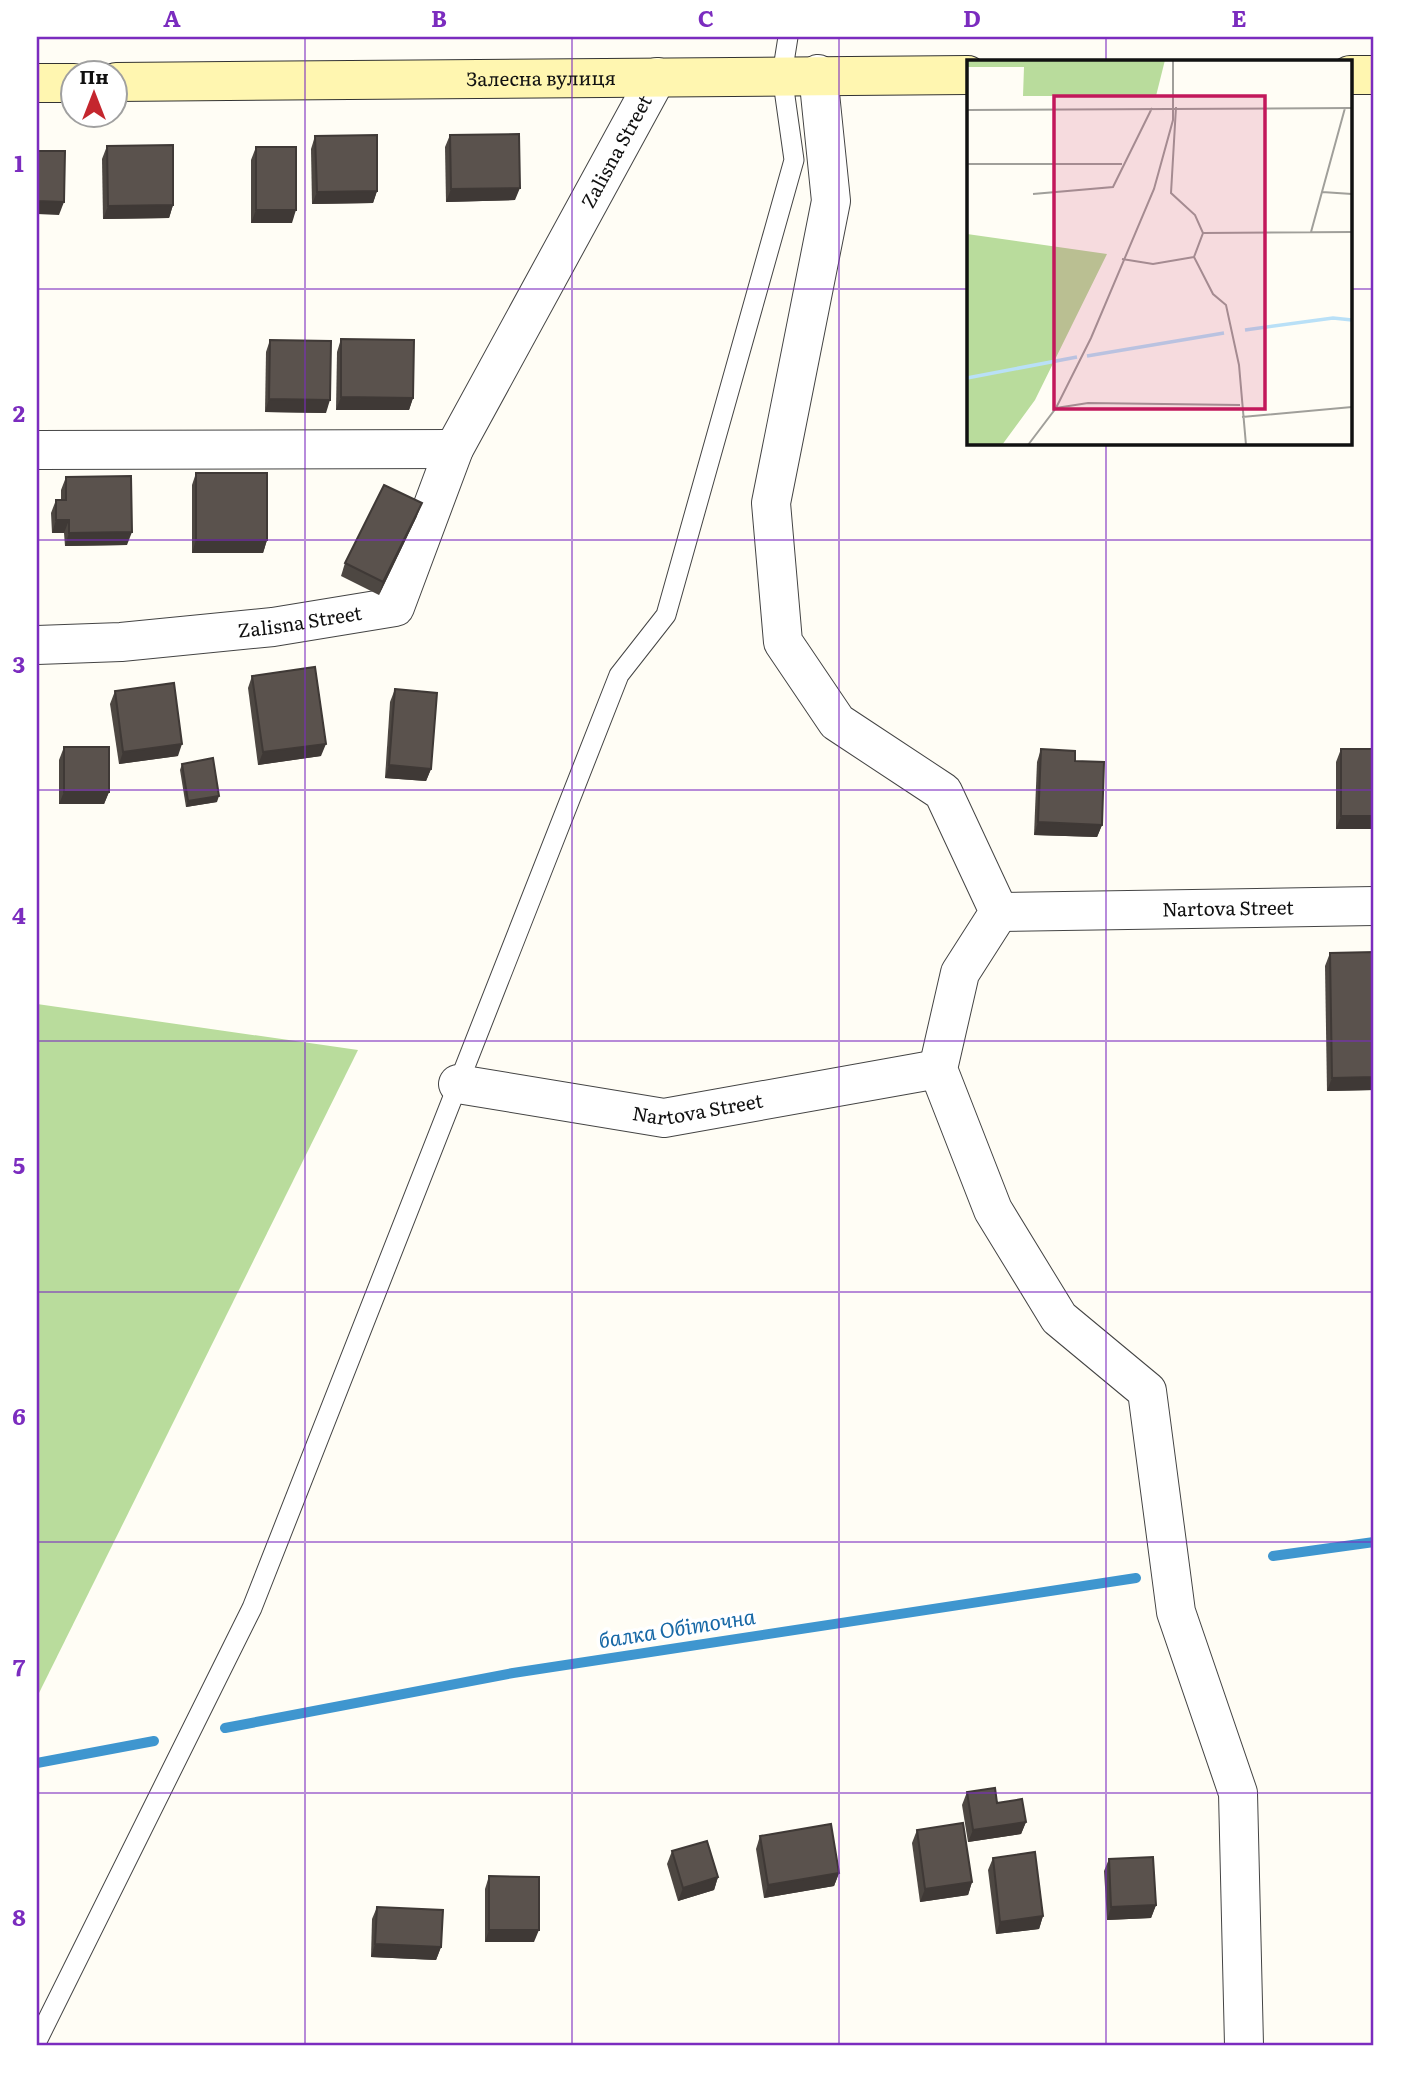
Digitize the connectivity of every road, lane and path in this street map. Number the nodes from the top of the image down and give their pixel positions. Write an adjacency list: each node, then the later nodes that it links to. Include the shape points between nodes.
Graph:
1 (788, 37): 2 (lane)
2 (800, 75): 3 (main road, Залесна вулиця); 6 (main road, Залесна вулиця); 14 (street, via 831,201 771,503 783,642 837,722 943,792); 16 (lane, via 793,160 666,615 619,675)
3 (967, 75)
4 (1352, 75): 5 (main road)
5 (1374, 75)
6 (657, 77): 7 (main road, Залесна вулиця); 10 (street, Zalisna Street)
7 (130, 82)
8 (37, 83): 9 (main road)
9 (60, 83)
10 (454, 449): 11 (street); 12 (street, Zalisna Street, via 395,607 273,627)
11 (37, 450)
12 (37, 645)
13 (1374, 906): 14 (street, Nartova Street)
14 (999, 912): 15 (street, via 960,973)
15 (939, 1069): 16 (street, Nartova Street, via 664,1118); 18 (street, via 993,1210 1059,1318 1147,1391 1176,1612 1238,1793)
16 (458, 1084): 17 (lane, via 252,1608)
17 (37, 2041)
18 (1244, 2045)

